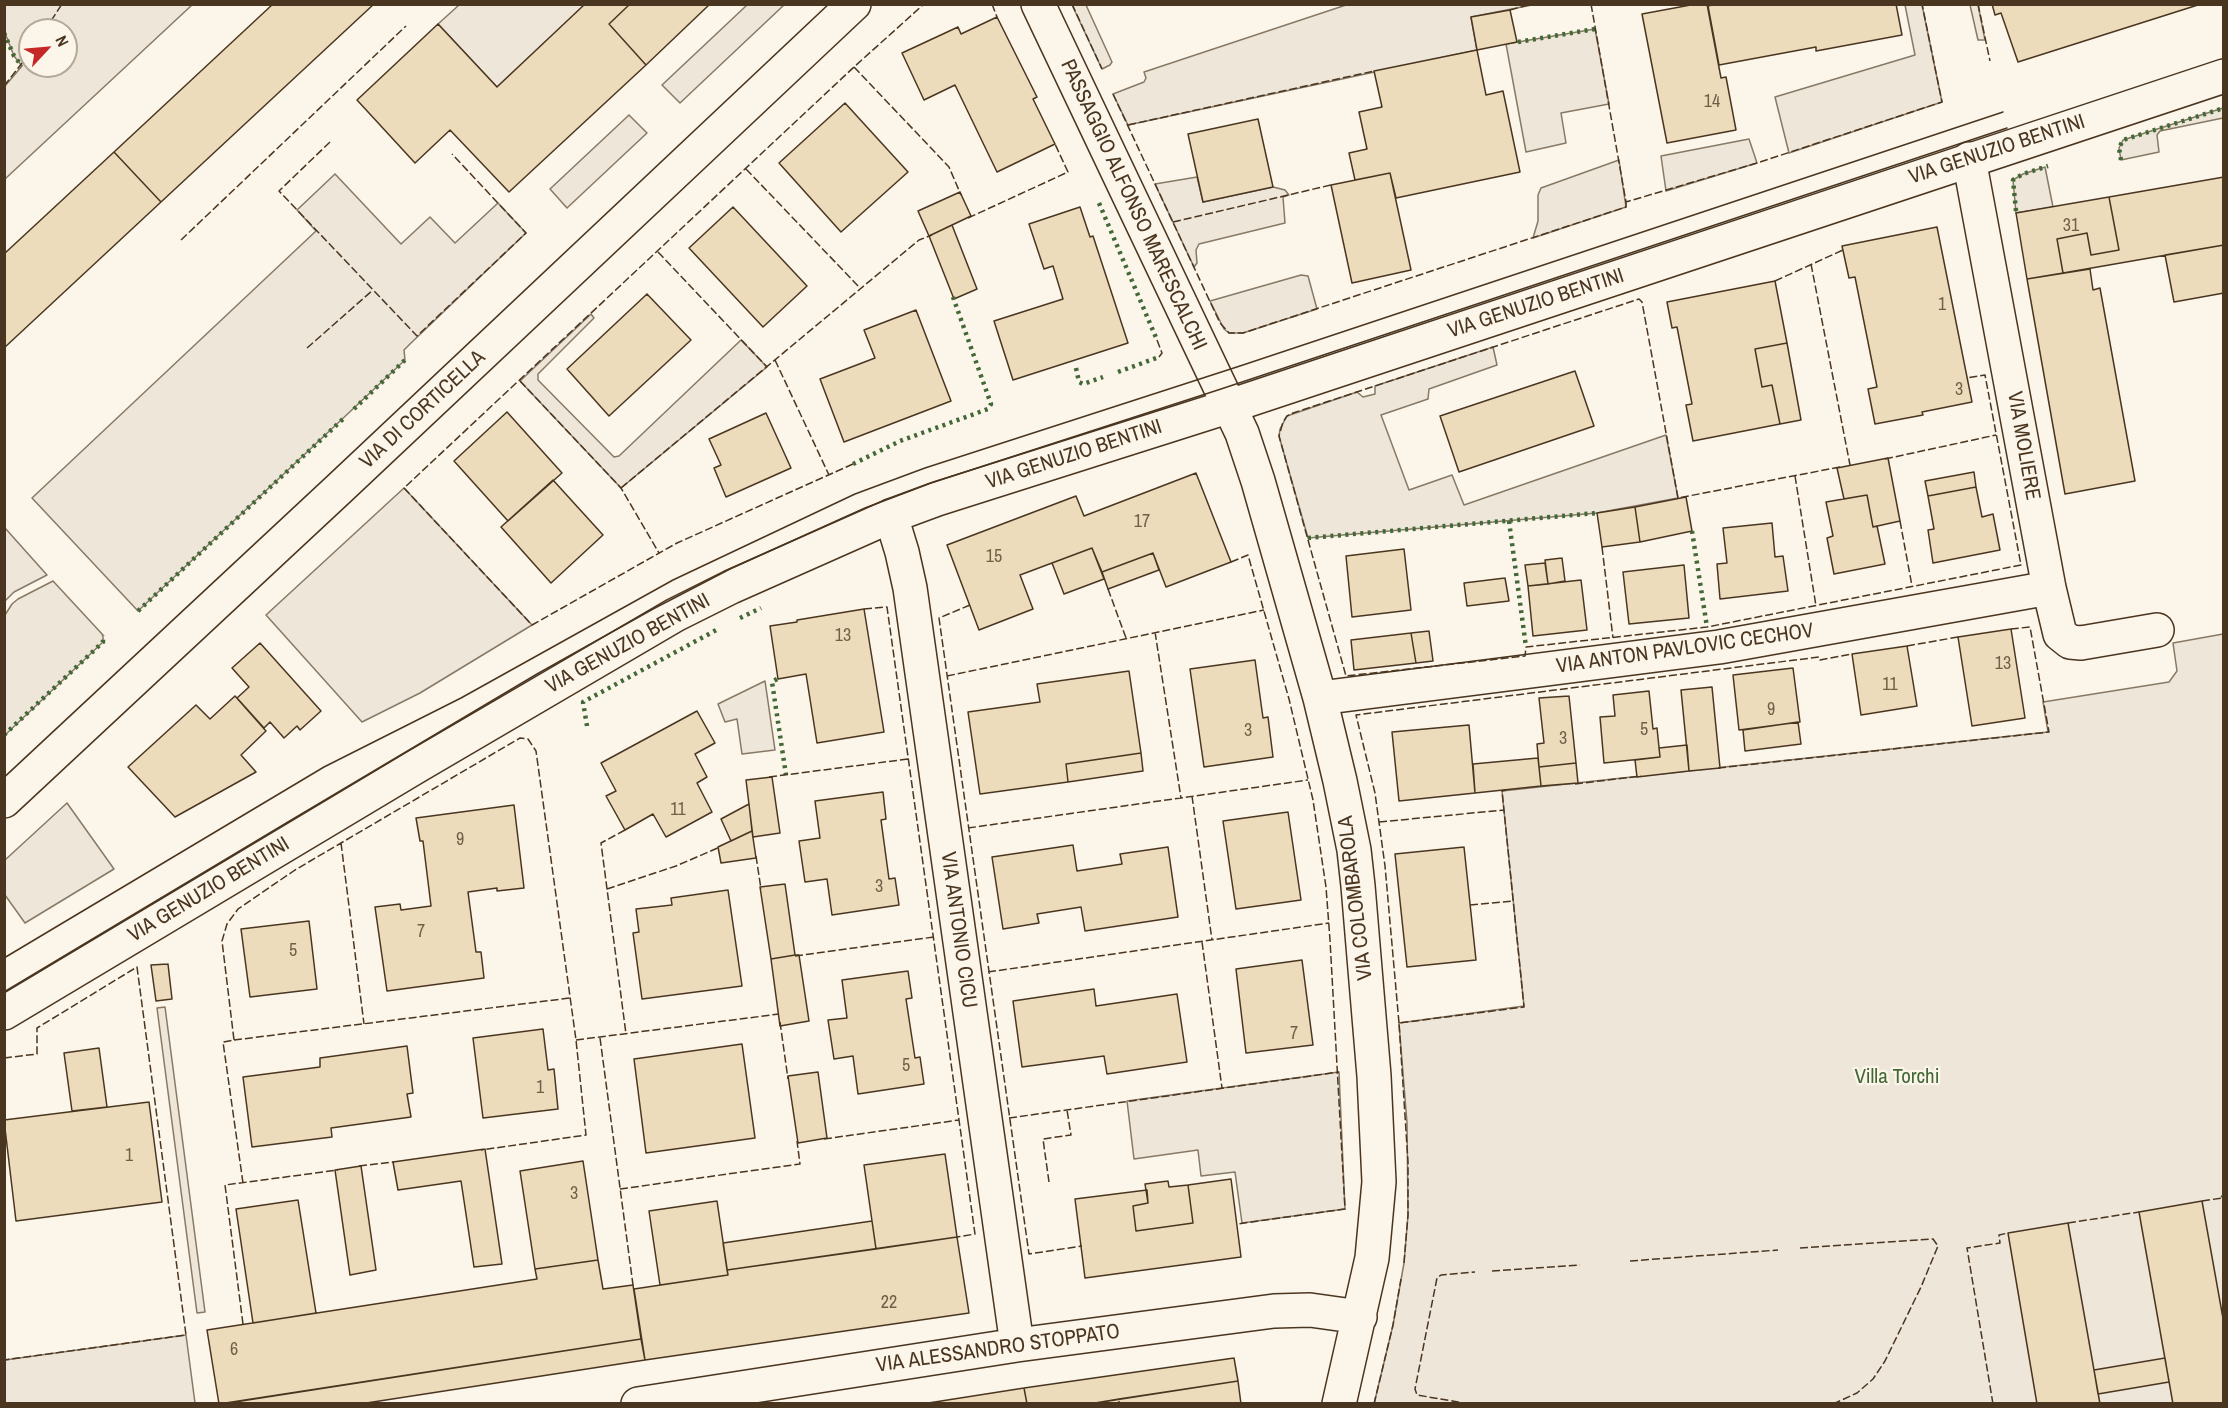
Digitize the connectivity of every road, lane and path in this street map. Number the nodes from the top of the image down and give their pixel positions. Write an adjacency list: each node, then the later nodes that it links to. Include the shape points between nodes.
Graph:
1 (1038, 4): 5 (street, PASSAGGIO ALFONSO MARESCALCHI)
2 (847, 9): 10 (street, VIA DI CORTICELLA)
3 (2223, 76): 4 (street, VIA GENUZIO BENTINI)
4 (1969, 159): 5 (street, VIA GENUZIO BENTINI); 7 (street, VIA MOLIERE)
5 (1230, 406): 6 (street, VIA GENUZIO BENTINI); 9 (street, VIA COLOMBAROLA, via 1258,481)
6 (891, 516): 11 (street, VIA GENUZIO BENTINI, via 675,615); 13 (street, VIA ANTONIO CICU, via 910,588)
7 (2049, 588): 8 (street, VIA MOLIERE, via 2060,634 2070,642); 9 (street, VIA ANTON PAVLOVIC CECHOV, via 1719,647)
8 (2157, 630)
9 (1320, 698): 12 (street, VIA COLOMBAROLA, via 1354,849 1374,1076 1378,1212)
10 (4, 801)
11 (4, 1013)
12 (1360, 1317): 13 (street, VIA ALESSANDRO STOPPATO, via 1292,1310); 15 (street, VIA COLOMBAROLA)
13 (1017, 1345): 14 (street, VIA ALESSANDRO STOPPATO)
14 (638, 1404)
15 (1339, 1404)

